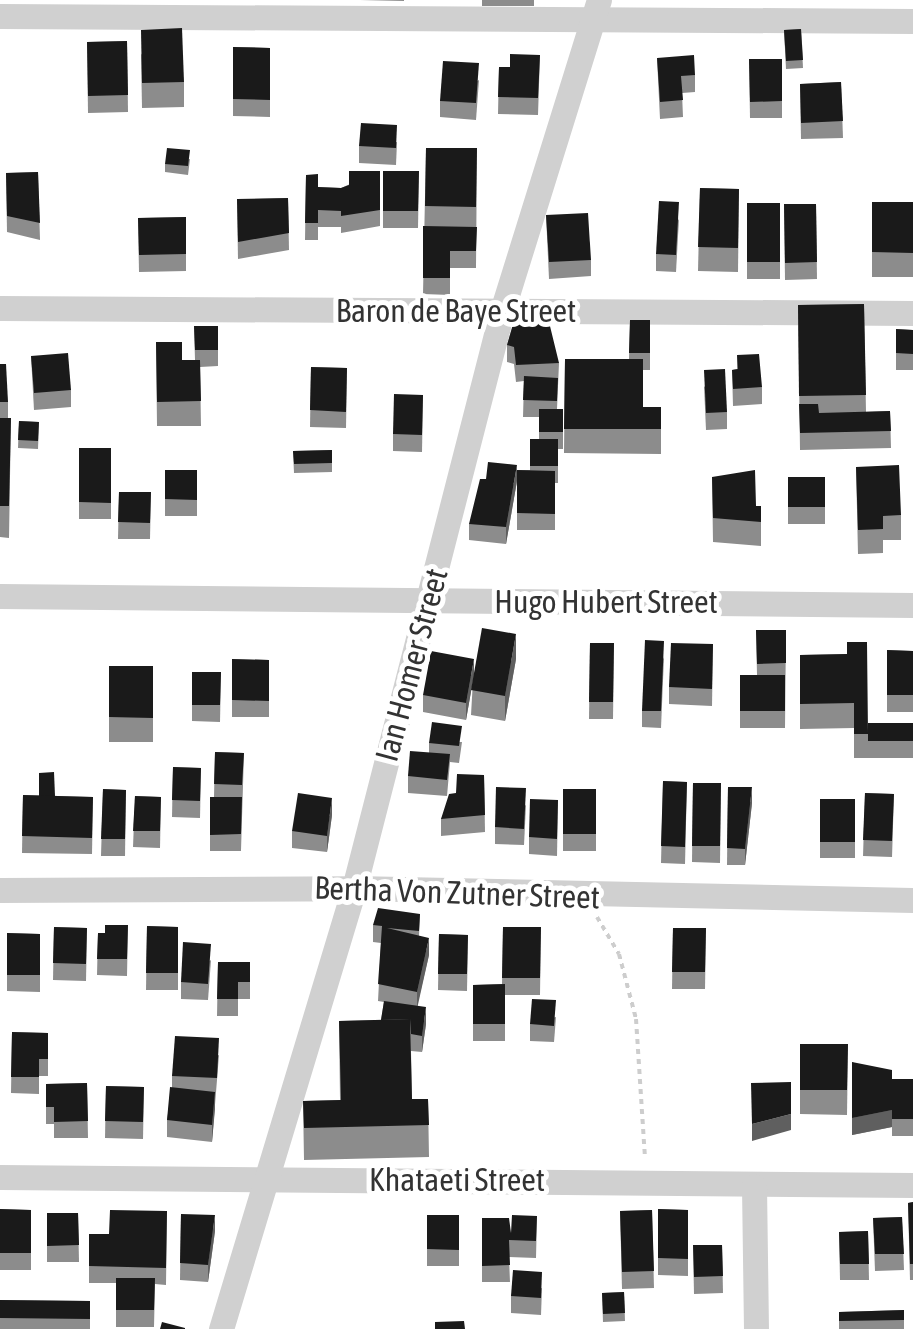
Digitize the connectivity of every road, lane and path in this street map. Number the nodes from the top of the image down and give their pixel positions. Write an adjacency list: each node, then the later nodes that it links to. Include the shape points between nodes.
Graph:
1 (596, 9): 2 (street); 3 (street); 5 (street, Ian Homer Street)
2 (0, 16)
3 (913, 22)
4 (0, 308): 5 (street, Baron de Baye Street)
5 (502, 311): 6 (street, Baron de Baye Street); 8 (street, Ian Homer Street)
6 (913, 313)
7 (0, 596): 8 (street, Hugo Hubert Street)
8 (429, 600): 9 (street, Hugo Hubert Street); 10 (street, Ian Homer Street)
9 (913, 605)
10 (354, 888): 11 (street, Bertha Von Zutner Street); 12 (street, Bertha Von Zutner Street); 15 (street, Ian Homer Street)
11 (0, 890)
12 (597, 898): 13 (street, Bertha Von Zutner Street); 16 (path, via 596,913 619,954 636,1018)
13 (913, 900)
14 (0, 1177): 15 (street, Khataeti Street)
15 (270, 1180): 16 (street, Khataeti Street); 19 (street, Ian Homer Street)
16 (646, 1180): 18 (street, Khataeti Street)
17 (913, 1184): 18 (street, Khataeti Street)
18 (754, 1186): 20 (street)
19 (221, 1329)
20 (756, 1329)

